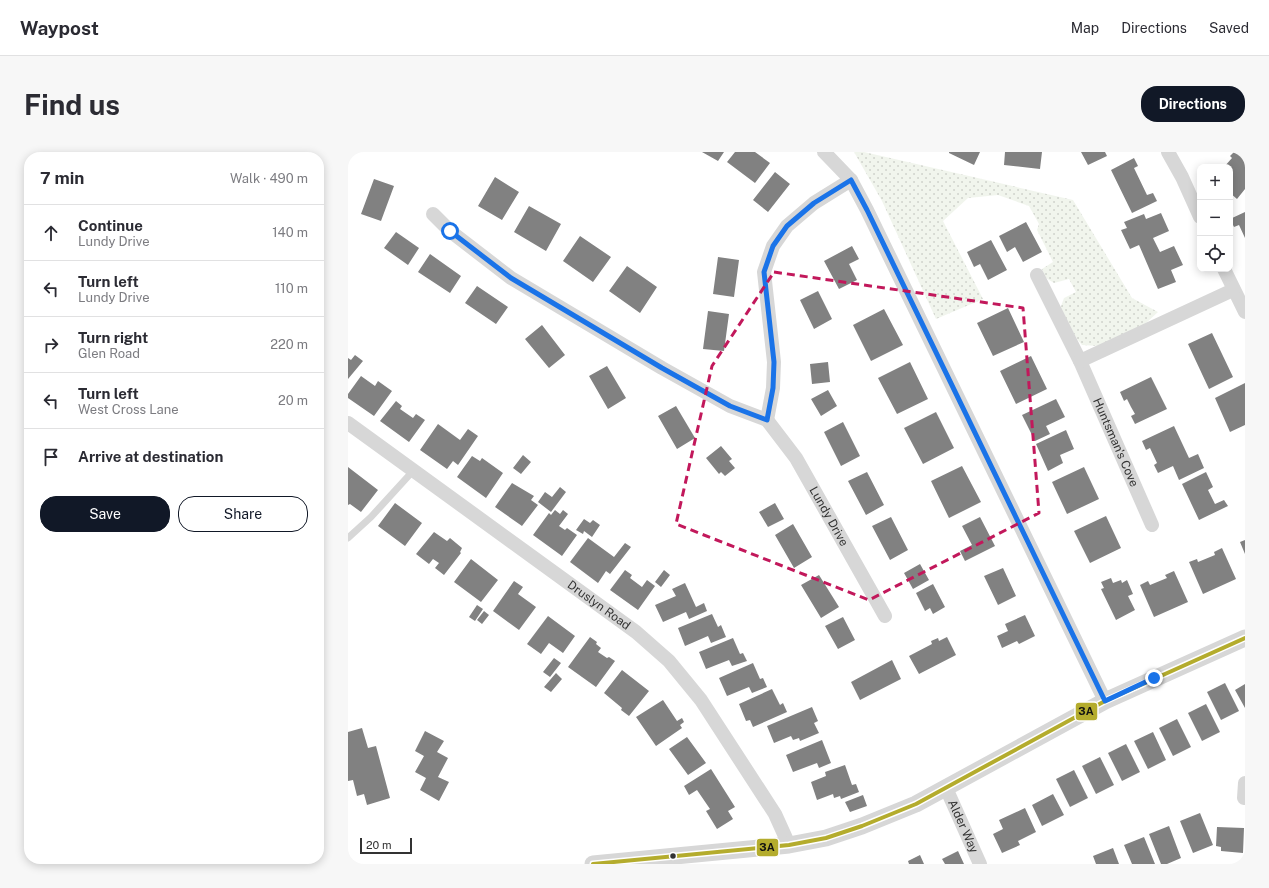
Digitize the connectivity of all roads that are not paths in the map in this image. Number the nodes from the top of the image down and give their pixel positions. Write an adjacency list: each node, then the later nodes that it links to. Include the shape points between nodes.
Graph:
1 (824, 152): 3 (street)
2 (1169, 152): 4 (street)
3 (851, 180): 11 (street, via 814,203 787,226 773,246 764,272 774,362 773,388); 18 (street)
4 (1197, 210)
5 (433, 214): 11 (street, via 450,231 511,278 730,406)
6 (1225, 272): 8 (street)
7 (1037, 275): 10 (street, Huntsman's Cove)
8 (1233, 290): 9 (street); 10 (street)
9 (1245, 312)
10 (1080, 361): 14 (street, Huntsman's Cove)
11 (767, 420): 16 (street, Lundy Drive, via 796,458)
12 (348, 423): 13 (street, Druslyn Road)
13 (413, 471): 15 (lane); 22 (street, Druslyn Road, via 636,632 669,661 701,700 775,814)
14 (1152, 525)
15 (348, 538)
16 (885, 616)
17 (1245, 638): 18 (street)
18 (1105, 701): 20 (street)
19 (1245, 783): 21 (street)
20 (946, 788): 22 (street, via 916,804 862,826 826,838); 24 (street, Alder Way)
21 (1244, 798)
22 (789, 845): 23 (street)
23 (593, 864)
24 (980, 864)

